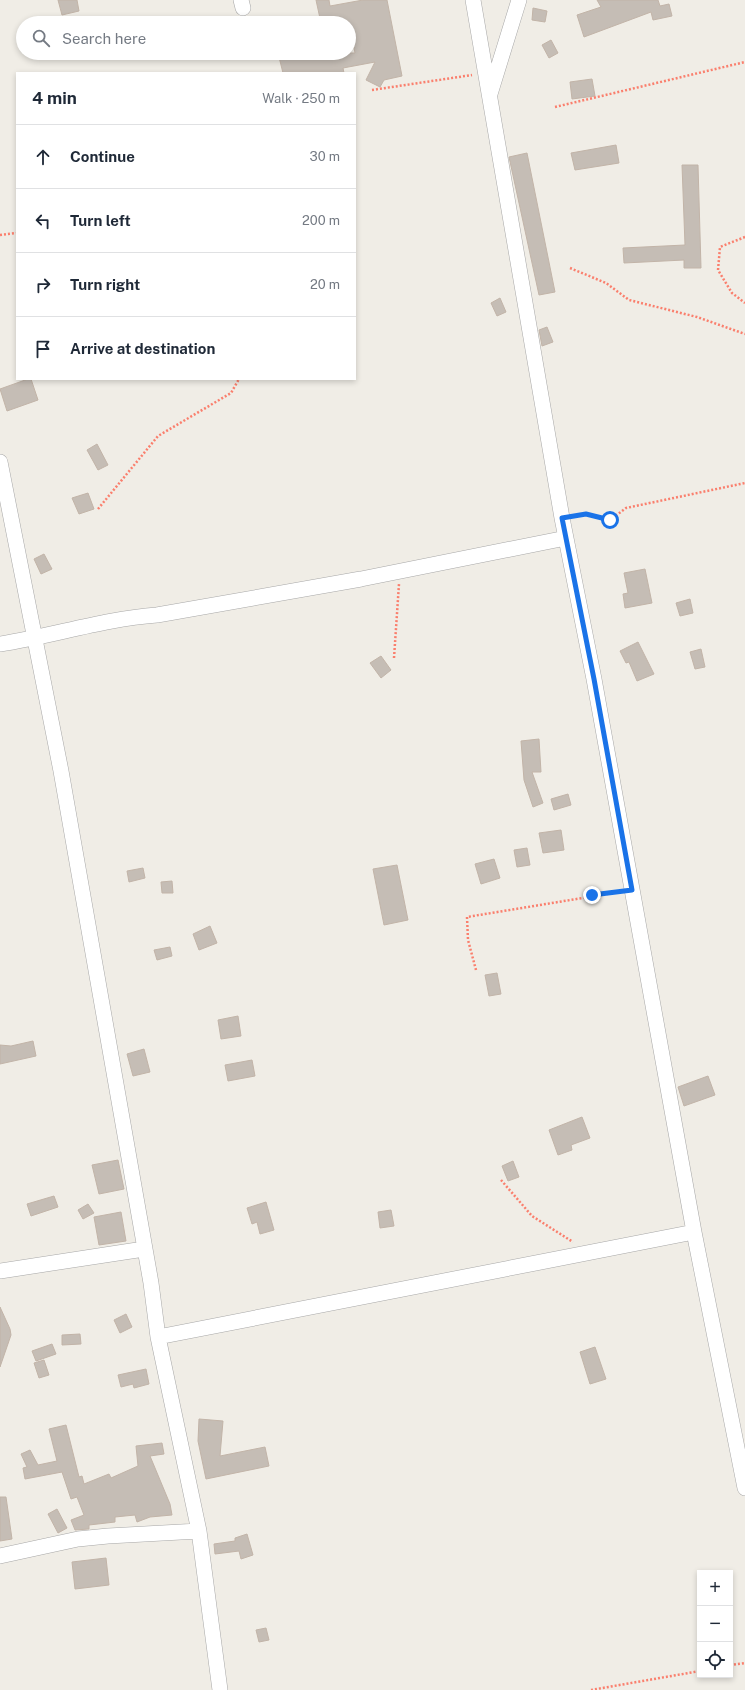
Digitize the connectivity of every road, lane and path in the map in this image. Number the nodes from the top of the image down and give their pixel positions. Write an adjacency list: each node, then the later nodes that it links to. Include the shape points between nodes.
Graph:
1 (473, 0): 4 (street)
2 (519, 0): 6 (street)
3 (745, 62): 7 (path)
4 (484, 73): 5 (path); 6 (street)
5 (372, 90)
6 (489, 95): 18 (street)
7 (555, 107)
8 (16, 233): 9 (path)
9 (0, 236)
10 (745, 237): 12 (path, via 720,247 718,270 732,293)
11 (570, 268): 13 (path, via 606,283 629,300 696,317)
12 (745, 303)
13 (745, 334)
14 (238, 380): 17 (path, via 231,394 158,436)
15 (0, 462): 21 (street)
16 (745, 483): 18 (path, via 626,508 610,520 586,514)
17 (98, 509)
18 (562, 518): 19 (street)
19 (566, 538): 20 (street); 24 (street)
20 (400, 571): 21 (street, via 88,625); 23 (path)
21 (35, 639): 22 (street); 28 (street)
22 (0, 644)
23 (394, 658)
24 (632, 890): 25 (path, via 467,917 468,940); 27 (street)
25 (476, 970)
26 (501, 1180): 29 (path, via 532,1216)
27 (694, 1232): 29 (street); 32 (street)
28 (144, 1249): 30 (street); 31 (street)
29 (591, 1252): 31 (street)
30 (0, 1271)
31 (158, 1337): 33 (street)
32 (745, 1488)
33 (199, 1531): 34 (street, via 78,1539); 38 (street)
34 (0, 1556)
35 (745, 1663): 36 (path)
36 (733, 1665)
37 (697, 1672): 39 (path)
38 (220, 1690)
39 (591, 1690)

